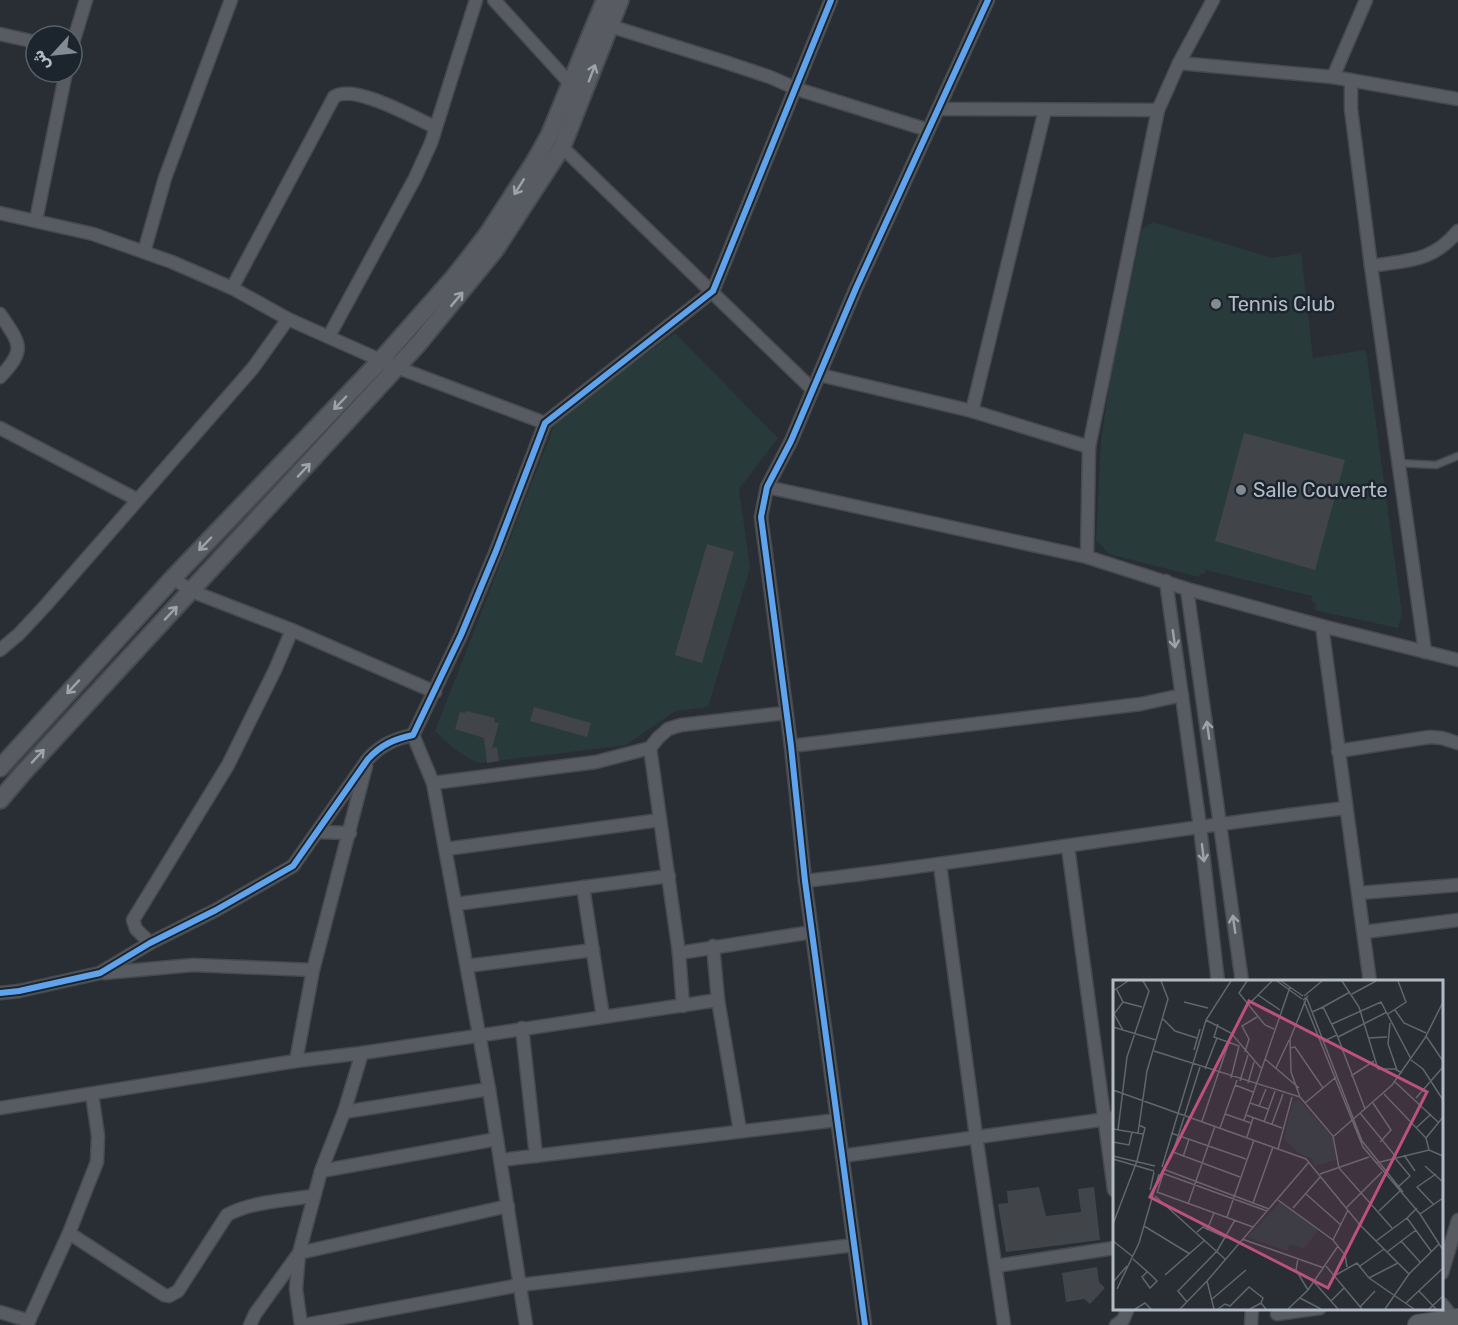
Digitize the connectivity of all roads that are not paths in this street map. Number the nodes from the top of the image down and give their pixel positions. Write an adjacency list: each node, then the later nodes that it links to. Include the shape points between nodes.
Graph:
1 (87, 0): 11 (street)
2 (231, 0): 32 (street, via 165,178)
3 (476, 0): 26 (street)
4 (494, 0): 19 (street)
5 (604, 0): 19 (street)
6 (620, 0): 12 (street)
7 (831, 0): 20 (street)
8 (988, 0): 23 (street)
9 (1213, 0): 15 (street)
10 (1366, 0): 16 (street)
11 (79, 24)
12 (610, 26): 20 (street, via 770,77); 21 (street, one-way to 12)
13 (0, 34): 14 (street)
14 (24, 39)
15 (1179, 63): 16 (street); 25 (street)
16 (1333, 77): 17 (street)
17 (1351, 80): 22 (street); 33 (street, via 1351,109)
18 (64, 84): 30 (street)
19 (570, 84): 21 (street); 39 (street, one-way to 39, via 549,136 502,215)
20 (796, 89): 27 (street); 35 (street)
21 (583, 97): 28 (street)
22 (1458, 99)
23 (938, 109): 24 (street); 27 (street)
24 (1045, 110): 25 (street); 43 (street)
25 (1158, 110): 46 (street)
26 (435, 127): 34 (street, via 370,98 346,93 334,97); 38 (street, via 415,178)
27 (928, 130): 40 (street)
28 (562, 147): 35 (street); 39 (street, one-way to 28, via 454,303 495,250)
29 (0, 213): 30 (street)
30 (36, 220): 32 (street)
31 (1458, 231): 33 (street, via 1425,257)
32 (144, 252): 34 (street)
33 (1371, 266): 48 (street)
34 (232, 288): 37 (street)
35 (713, 291): 42 (street); 44 (street)
36 (0, 314): 41 (street, via 18,347 13,363)
37 (288, 319): 38 (street); 50 (street, via 253,368)
38 (329, 336): 39 (street)
39 (388, 364): 44 (street); 52 (street, one-way to 52); 55 (street, one-way to 39)
40 (820, 375): 42 (street); 43 (street)
41 (0, 377)
42 (812, 390): 49 (street)
43 (972, 411): 46 (street)
44 (545, 423): 61 (street, via 496,551)
45 (0, 428): 50 (street)
46 (1089, 447): 51 (street)
47 (1458, 456): 48 (lane, via 1436,465)
48 (1398, 463): 59 (street)
49 (767, 487): 51 (street); 63 (street, via 761,517)
50 (136, 500): 58 (street, via 19,634)
51 (1087, 557): 53 (street)
52 (173, 578): 55 (street); 70 (street, one-way to 70)
53 (1166, 581): 54 (street); 62 (street, one-way to 62)
54 (1187, 589): 56 (street); 76 (street, one-way to 54)
55 (191, 591): 57 (street); 71 (street, one-way to 55)
56 (1322, 626): 59 (street); 68 (street)
57 (292, 630): 61 (street); 92 (street, via 228,765 134,920 135,929)
58 (0, 650)
59 (1425, 652): 60 (street)
60 (1458, 660)
61 (435, 692): 64 (street)
62 (1182, 695): 66 (street, via 1140,704); 77 (street)
63 (785, 713): 66 (street); 67 (street, via 681,725 668,729)
64 (413, 735): 69 (street, via 395,739); 72 (street)
65 (1458, 742): 68 (street, via 1430,737)
66 (791, 746): 84 (street)
67 (650, 748): 72 (street, via 596,762); 75 (street)
68 (1338, 751): 74 (street)
69 (368, 759): 78 (street); 79 (street)
70 (2, 761): 71 (street)
71 (22, 774): 73 (street)
72 (433, 783): 81 (street)
73 (0, 800)
74 (1346, 808): 76 (street); 87 (street)
75 (660, 820): 81 (street); 83 (street)
76 (1221, 823): 77 (street); 100 (street, one-way to 76)
77 (1200, 827): 80 (street); 99 (street, one-way to 99)
78 (318, 832): 79 (street); 92 (street, via 293,866)
79 (350, 832): 97 (street)
80 (1068, 847): 82 (street); 114 (street)
81 (446, 849): 88 (street)
82 (939, 865): 84 (street); 117 (street)
83 (669, 876): 86 (street); 95 (street)
84 (805, 881): 90 (street)
85 (1458, 885): 87 (street)
86 (583, 887): 88 (street); 94 (street)
87 (1359, 893): 91 (street)
88 (456, 904): 96 (street)
89 (1458, 920): 91 (street)
90 (812, 932): 93 (street); 115 (street)
91 (1364, 932): 101 (street)
92 (150, 943): 98 (street)
93 (713, 946): 95 (street); 103 (street)
94 (592, 950): 96 (street); 105 (street)
95 (679, 953): 104 (street)
96 (467, 966): 107 (street)
97 (313, 970): 98 (street, via 193,965); 109 (street)
98 (100, 973): 102 (street)
99 (1218, 980)
100 (1242, 980)
101 (1370, 980)
102 (0, 993)
103 (718, 1000): 104 (street); 116 (street)
104 (683, 1006): 105 (street)
105 (603, 1017): 106 (street)
106 (522, 1028): 107 (street); 119 (street)
107 (480, 1034): 108 (street); 110 (street)
108 (362, 1053): 109 (street); 113 (street)
109 (296, 1061): 111 (street)
110 (489, 1089): 113 (street); 118 (street)
111 (92, 1094): 112 (street); 127 (street, via 97,1162)
112 (0, 1108)
113 (344, 1112): 122 (street)
114 (1110, 1118): 117 (street); 123 (street)
115 (837, 1119): 116 (street); 120 (street)
116 (740, 1131): 119 (street)
117 (976, 1136): 120 (street); 131 (street)
118 (497, 1139): 121 (street); 122 (street)
119 (536, 1156): 121 (street)
120 (842, 1156): 128 (street)
121 (501, 1160): 125 (street)
122 (321, 1171): 124 (street)
123 (1113, 1172)
124 (313, 1196): 127 (street, via 249,1207 227,1215 178,1291 169,1296); 130 (street)
125 (508, 1206): 130 (street); 133 (street)
126 (1458, 1220): 132 (street)
127 (69, 1233): 141 (street)
128 (854, 1245): 133 (street); 145 (street)
129 (1113, 1248): 131 (street)
130 (299, 1253): 142 (street); 143 (street, via 296,1289)
131 (996, 1266): 146 (street)
132 (1443, 1270)
133 (520, 1285): 143 (street); 144 (street)
134 (1443, 1305): 140 (street)
135 (1127, 1310): 147 (street, via 1124,1320)
136 (1252, 1310): 148 (street)
137 (1310, 1310): 139 (street)
138 (0, 1312): 141 (street)
139 (1278, 1316)
140 (1456, 1319): 149 (main road)
141 (28, 1323)
142 (250, 1325)
143 (302, 1325)
144 (526, 1325)
145 (865, 1325)
146 (1004, 1325)
147 (1116, 1325)
148 (1251, 1325)
149 (1418, 1325)

